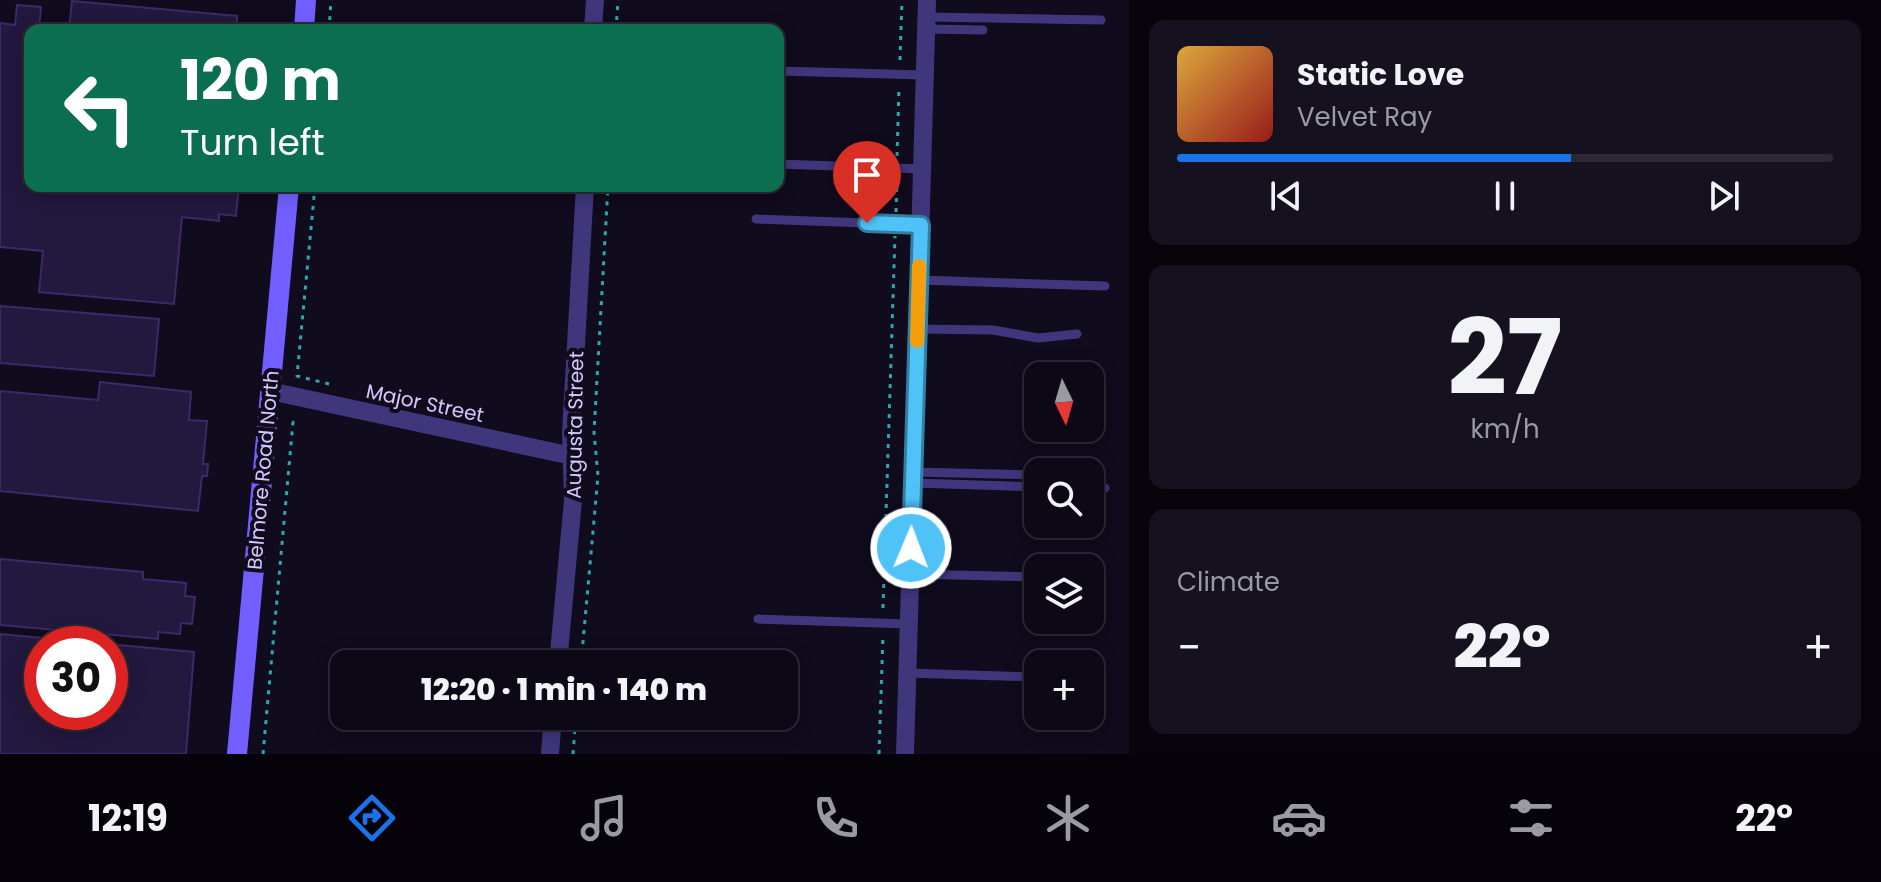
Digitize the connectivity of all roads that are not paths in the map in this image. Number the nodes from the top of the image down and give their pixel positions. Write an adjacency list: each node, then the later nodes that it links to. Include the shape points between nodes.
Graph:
1 (306, 0): 5 (main road)
2 (595, 0): 6 (street)
3 (926, 15): 4 (lane); 7 (lane); 9 (street)
4 (1101, 20)
5 (304, 24)
6 (593, 24)
7 (983, 30)
8 (784, 71): 9 (lane)
9 (925, 75): 11 (street)
10 (784, 164): 11 (lane)
11 (922, 169): 15 (street)
12 (288, 192): 20 (main road, Belmore Road North)
13 (585, 192): 21 (street, Augusta Street)
14 (756, 219): 15 (lane)
15 (921, 225): 16 (street)
16 (919, 280): 17 (lane); 18 (street)
17 (1105, 286)
18 (918, 329): 19 (lane, via 993,330 1038,338); 23 (street)
19 (1077, 334)
20 (270, 391): 21 (street, Major Street); 33 (main road, Belmore Road North)
21 (572, 456): 29 (street, Augusta Street)
22 (1024, 475): 23 (lane)
23 (913, 478): 24 (lane); 25 (street)
24 (1024, 486)
25 (911, 574): 26 (lane); 28 (street)
26 (1024, 577)
27 (758, 619): 28 (lane)
28 (909, 624): 30 (street)
29 (559, 650)
30 (908, 673): 31 (lane); 35 (street)
31 (1024, 677)
32 (552, 730): 34 (street)
33 (237, 754)
34 (550, 754)
35 (905, 754)

